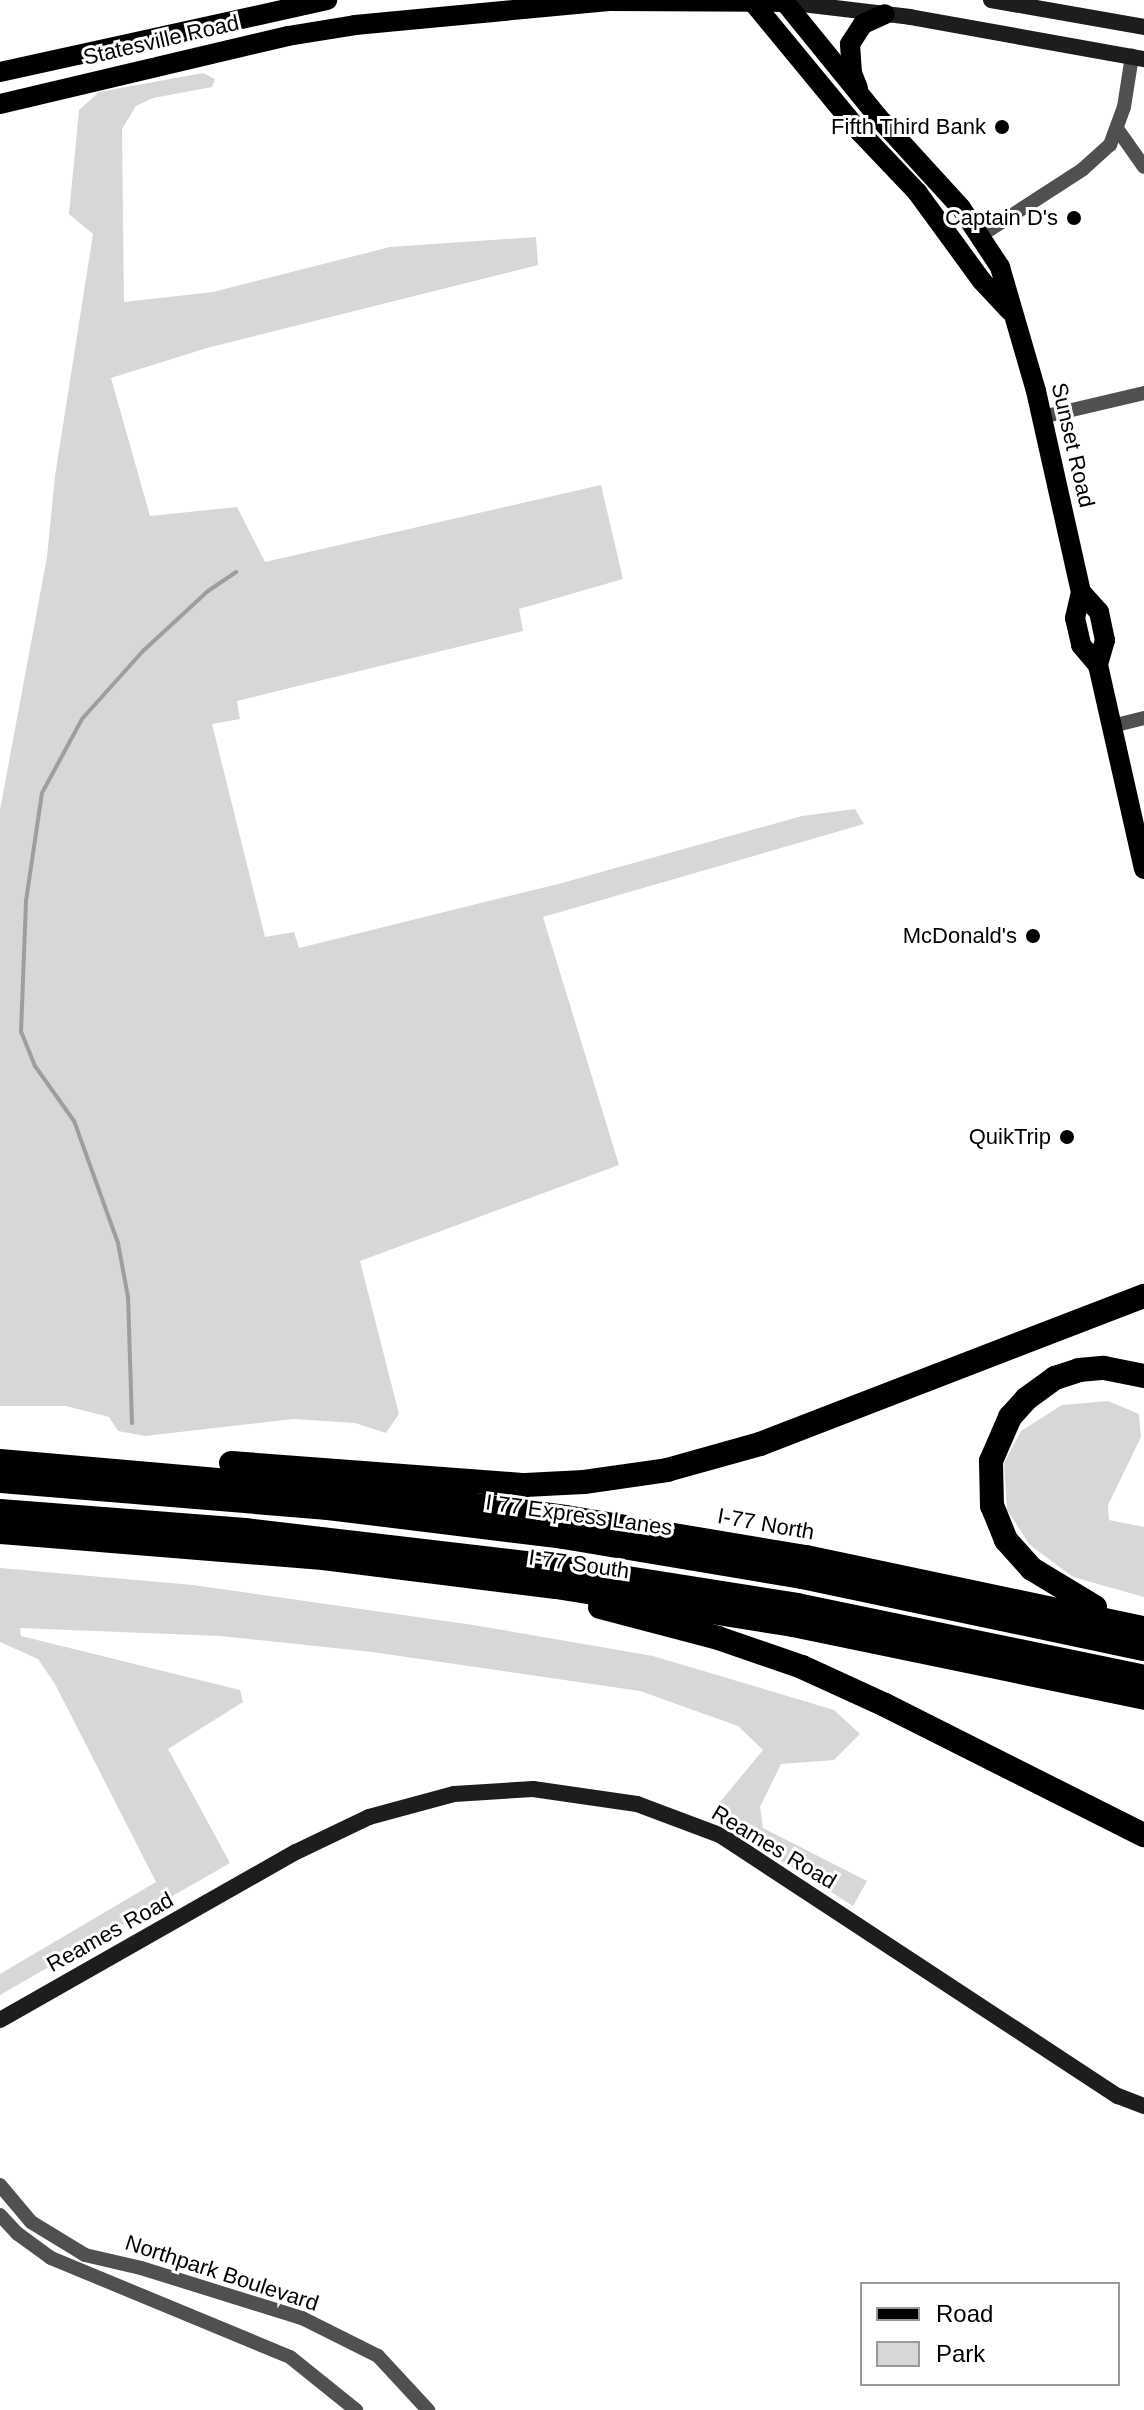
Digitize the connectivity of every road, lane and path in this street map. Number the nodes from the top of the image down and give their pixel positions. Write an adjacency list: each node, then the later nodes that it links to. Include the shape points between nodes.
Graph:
1 (327, 0): 5 (main road, Statesville Road)
2 (751, 0): 4 (main road, Statesville Road); 8 (main road, Statesville Road, via 609,1); 16 (main road, Sunset Road, via 860,132 926,202)
3 (991, 0): 7 (main road)
4 (784, 1): 6 (main road, Statesville Road); 11 (main road, Sunset Road)
5 (283, 9): 8 (main road); 10 (main road, Statesville Road)
6 (885, 14): 9 (main road, Statesville Road); 11 (main road, via 863,24 850,44 852,73)
7 (1144, 27)
8 (288, 36): 12 (main road, Statesville Road)
9 (1138, 58): 13 (street)
10 (0, 72)
11 (863, 99): 15 (main road, Sunset Road)
12 (0, 104)
13 (1118, 130): 14 (street); 15 (street, via 1110,145 1083,169)
14 (1144, 167)
15 (980, 236): 16 (main road, Sunset Road, via 1000,267)
16 (1010, 311): 18 (main road, Sunset Road)
17 (1144, 393): 18 (street)
18 (1042, 417): 20 (main road, Sunset Road, via 1081,592 1099,612 1105,640 1098,665)
19 (1144, 718): 20 (street)
20 (1112, 726): 21 (main road, Sunset Road)
21 (1144, 869)
22 (1144, 1296): 25 (highway, via 760,1444 667,1470 525,1485 215,1462)
23 (1144, 1376): 30 (highway, via 1091,1368 1044,1385 1010,1417 990,1471 995,1518 1013,1550 1054,1585)
24 (0, 1461): 25 (highway, I-77 North)
25 (185, 1475): 30 (highway, I-77 North, via 414,1497 643,1529 873,1570)
26 (0, 1481): 31 (highway, I 77 Express Lanes, via 328,1508 563,1537 802,1577)
27 (0, 1511): 32 (highway, via 245,1530 558,1567 810,1608)
28 (0, 1532): 29 (highway, I-77 South, via 244,1550)
29 (486, 1577): 33 (highway, I-77 South, via 793,1625); 34 (highway, via 718,1638 802,1667)
30 (1135, 1626)
31 (1144, 1649)
32 (1144, 1677)
33 (1144, 1698)
34 (1144, 1835)
35 (0, 2020): 36 (main road, Reames Road, via 296,1852 369,1817 454,1794 533,1789 637,1804 720,1835 1118,2096)
36 (1144, 2106)
37 (0, 2185): 40 (street, Northpark Boulevard, via 31,2222 85,2255 302,2318 378,2356)
38 (0, 2215): 39 (street, Northpark Boulevard, via 51,2258 290,2357)
39 (356, 2410)
40 (428, 2410)

